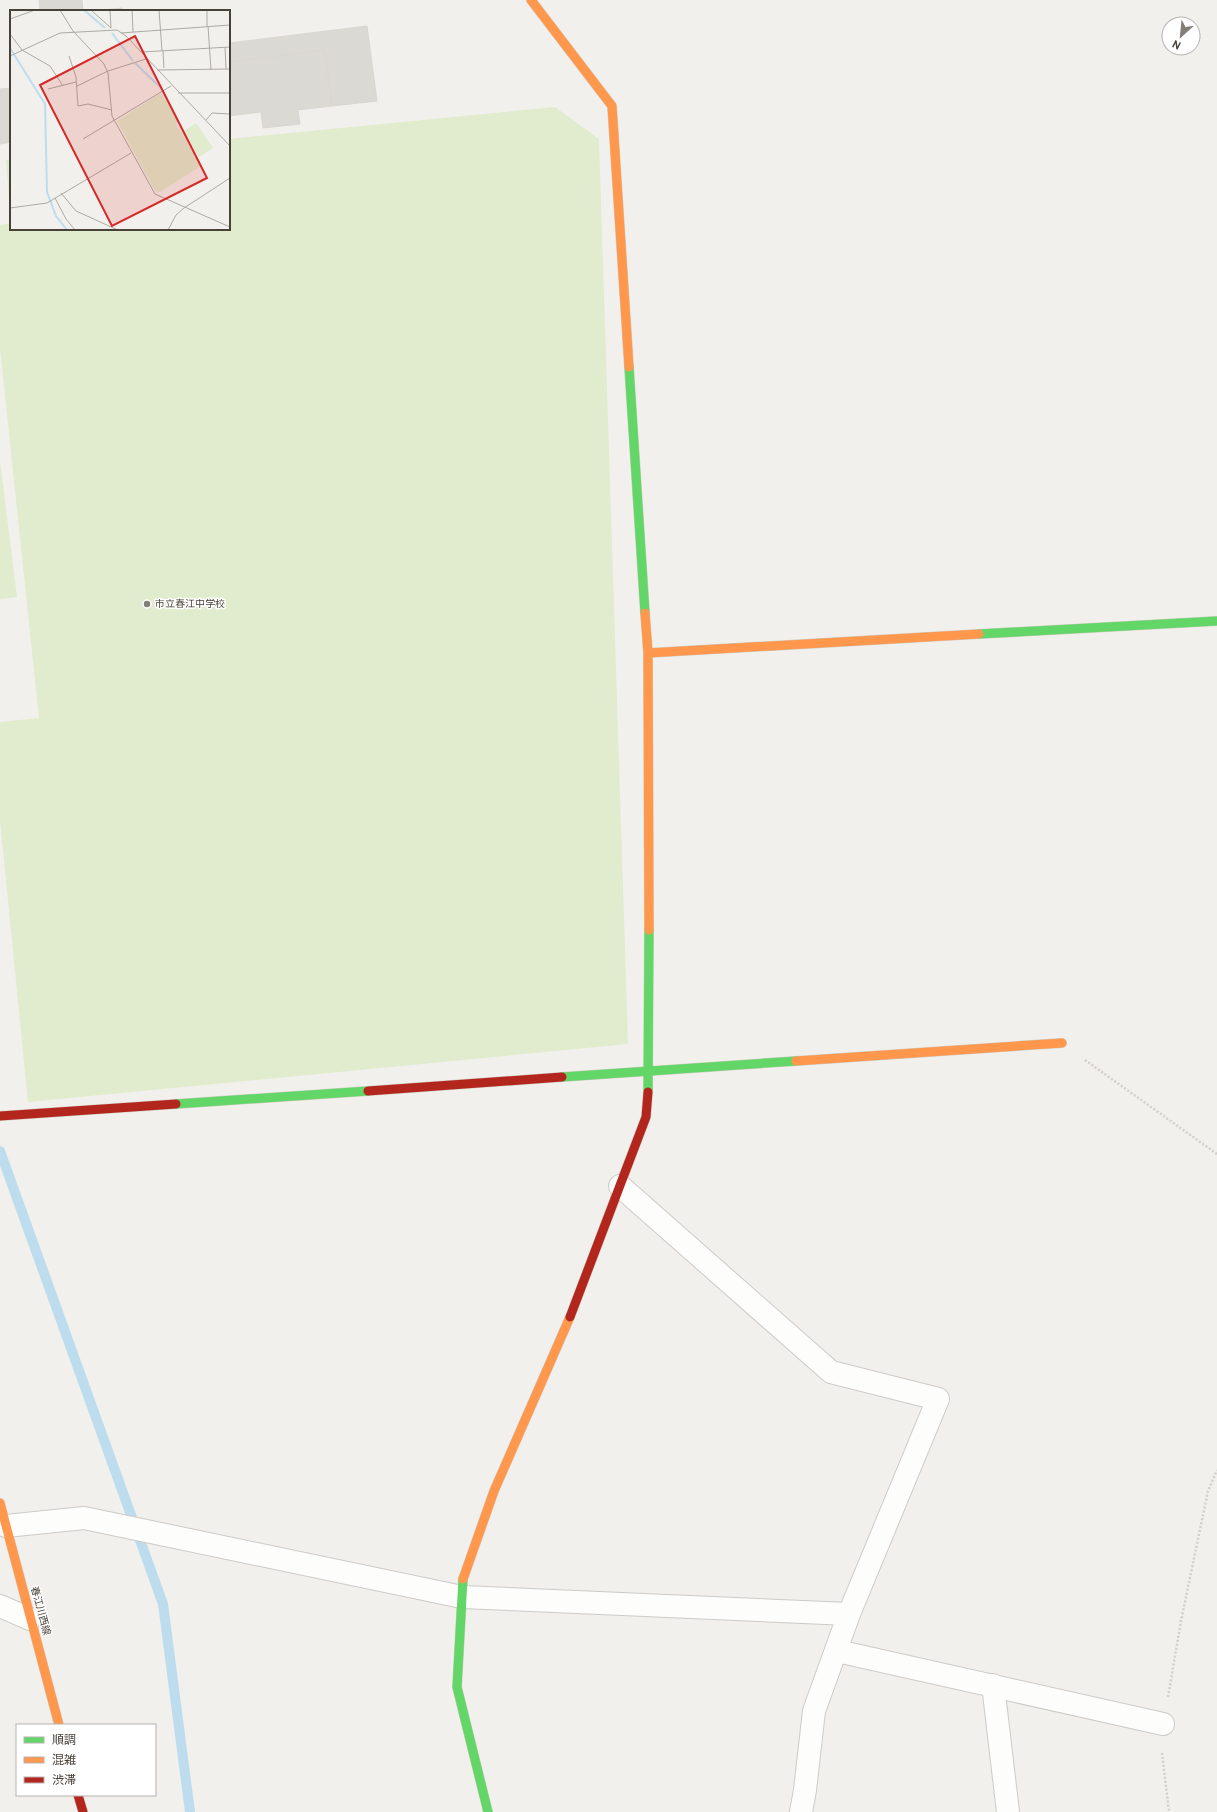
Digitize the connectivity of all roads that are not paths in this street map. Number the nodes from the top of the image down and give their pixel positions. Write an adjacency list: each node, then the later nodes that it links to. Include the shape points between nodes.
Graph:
1 (531, 0): 3 (street, via 612,106)
2 (1217, 621): 3 (street)
3 (648, 653): 5 (street)
4 (1062, 1043): 5 (street)
5 (649, 1073): 6 (street); 7 (street, via 646,1117)
6 (0, 1116)
7 (620, 1186): 10 (street, via 571,1314 494,1491 463,1580); 12 (street, via 831,1372 938,1399)
8 (0, 1503): 9 (street, 春江川西線)
9 (6, 1526): 10 (street, via 84,1518); 13 (street, 春江川西線)
10 (462, 1597): 12 (street); 20 (street, via 457,1687)
11 (0, 1606): 13 (street)
12 (849, 1614): 14 (street)
13 (30, 1618): 16 (street, 春江川西線)
14 (837, 1651): 15 (street); 21 (street, via 814,1711 806,1790)
15 (993, 1685): 17 (street); 22 (street)
16 (59, 1724)
17 (1163, 1724)
18 (78, 1796): 19 (street)
19 (83, 1812)
20 (488, 1812)
21 (801, 1812)
22 (1008, 1812)

